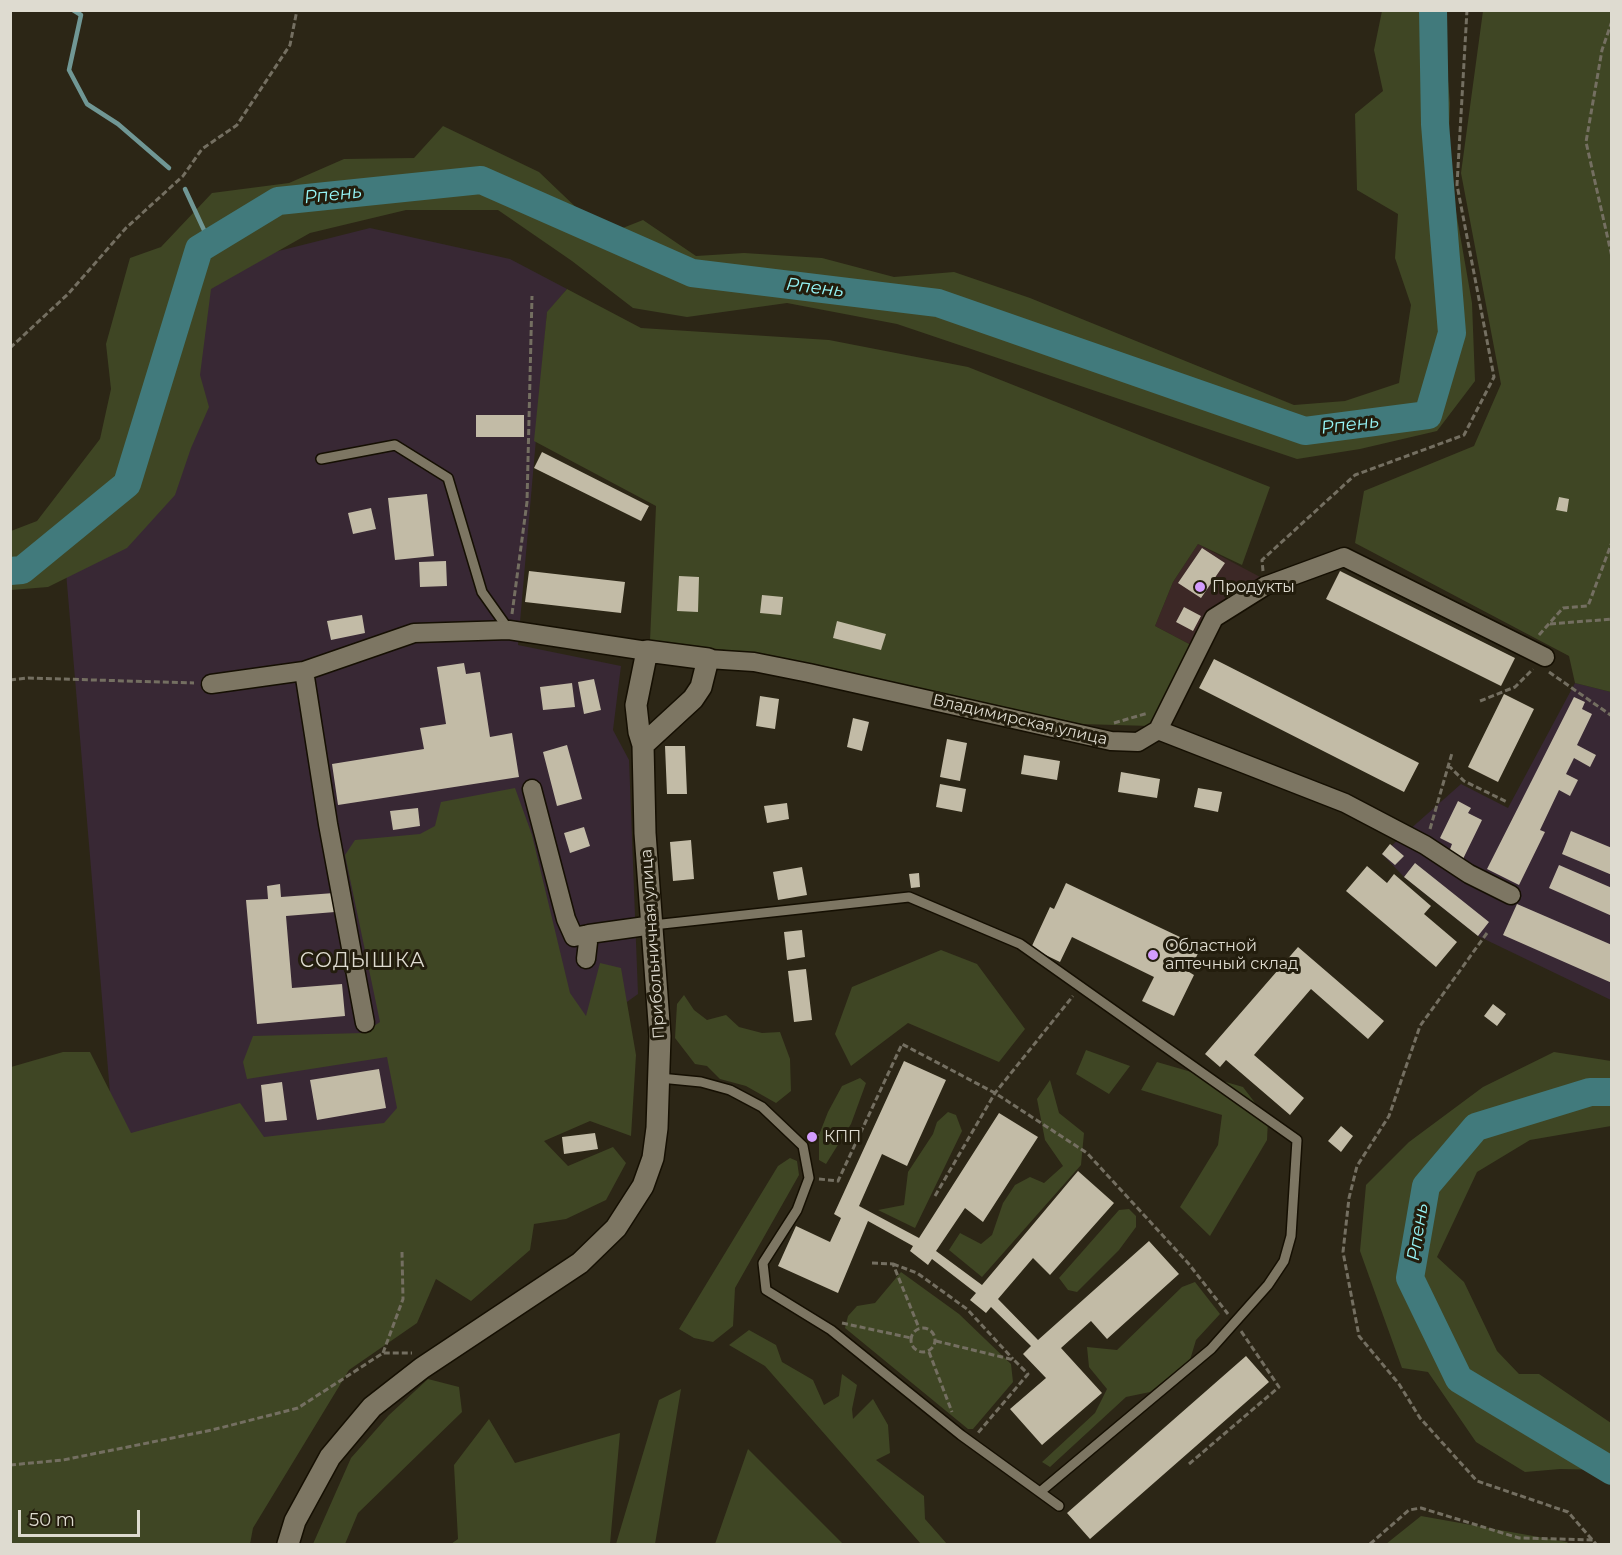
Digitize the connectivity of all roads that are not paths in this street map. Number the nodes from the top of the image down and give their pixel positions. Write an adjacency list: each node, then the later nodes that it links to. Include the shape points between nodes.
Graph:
1 (321, 459): 2 (lane, via 395,445 448,478 482,592)
2 (509, 630): 3 (street); 6 (street, via 414,633)
3 (647, 651): 5 (street); 9 (street, Прибольничная улица, via 636,705)
4 (1545, 657): 8 (street, via 1344,556 1265,586 1214,618)
5 (708, 658): 8 (street, Владимирская улица, via 809,673 1111,741 1138,742); 9 (street, via 693,699)
6 (304, 671): 7 (street); 15 (street)
7 (211, 684)
8 (1158, 730): 11 (street, via 1345,803)
9 (643, 745): 12 (street, Прибольничная улица)
10 (532, 789): 13 (street, via 566,919 574,937)
11 (1511, 895)
12 (653, 925): 13 (street); 16 (street, Прибольничная улица); 17 (lane, via 909,897 1020,944 1297,1140 1291,1236 1284,1261 1269,1285 1211,1349)
13 (589, 934): 14 (street)
14 (586, 959)
15 (365, 1023)
16 (660, 1078): 17 (lane, via 730,1090 762,1107 803,1146 809,1178 797,1210 763,1263 766,1290 831,1330 969,1442); 19 (street, Прибольничная улица, via 653,1158 643,1186 616,1228 580,1263 422,1368 372,1407 330,1456 295,1521)
17 (1040, 1492): 18 (lane)
18 (1059, 1506)
19 (288, 1545)

